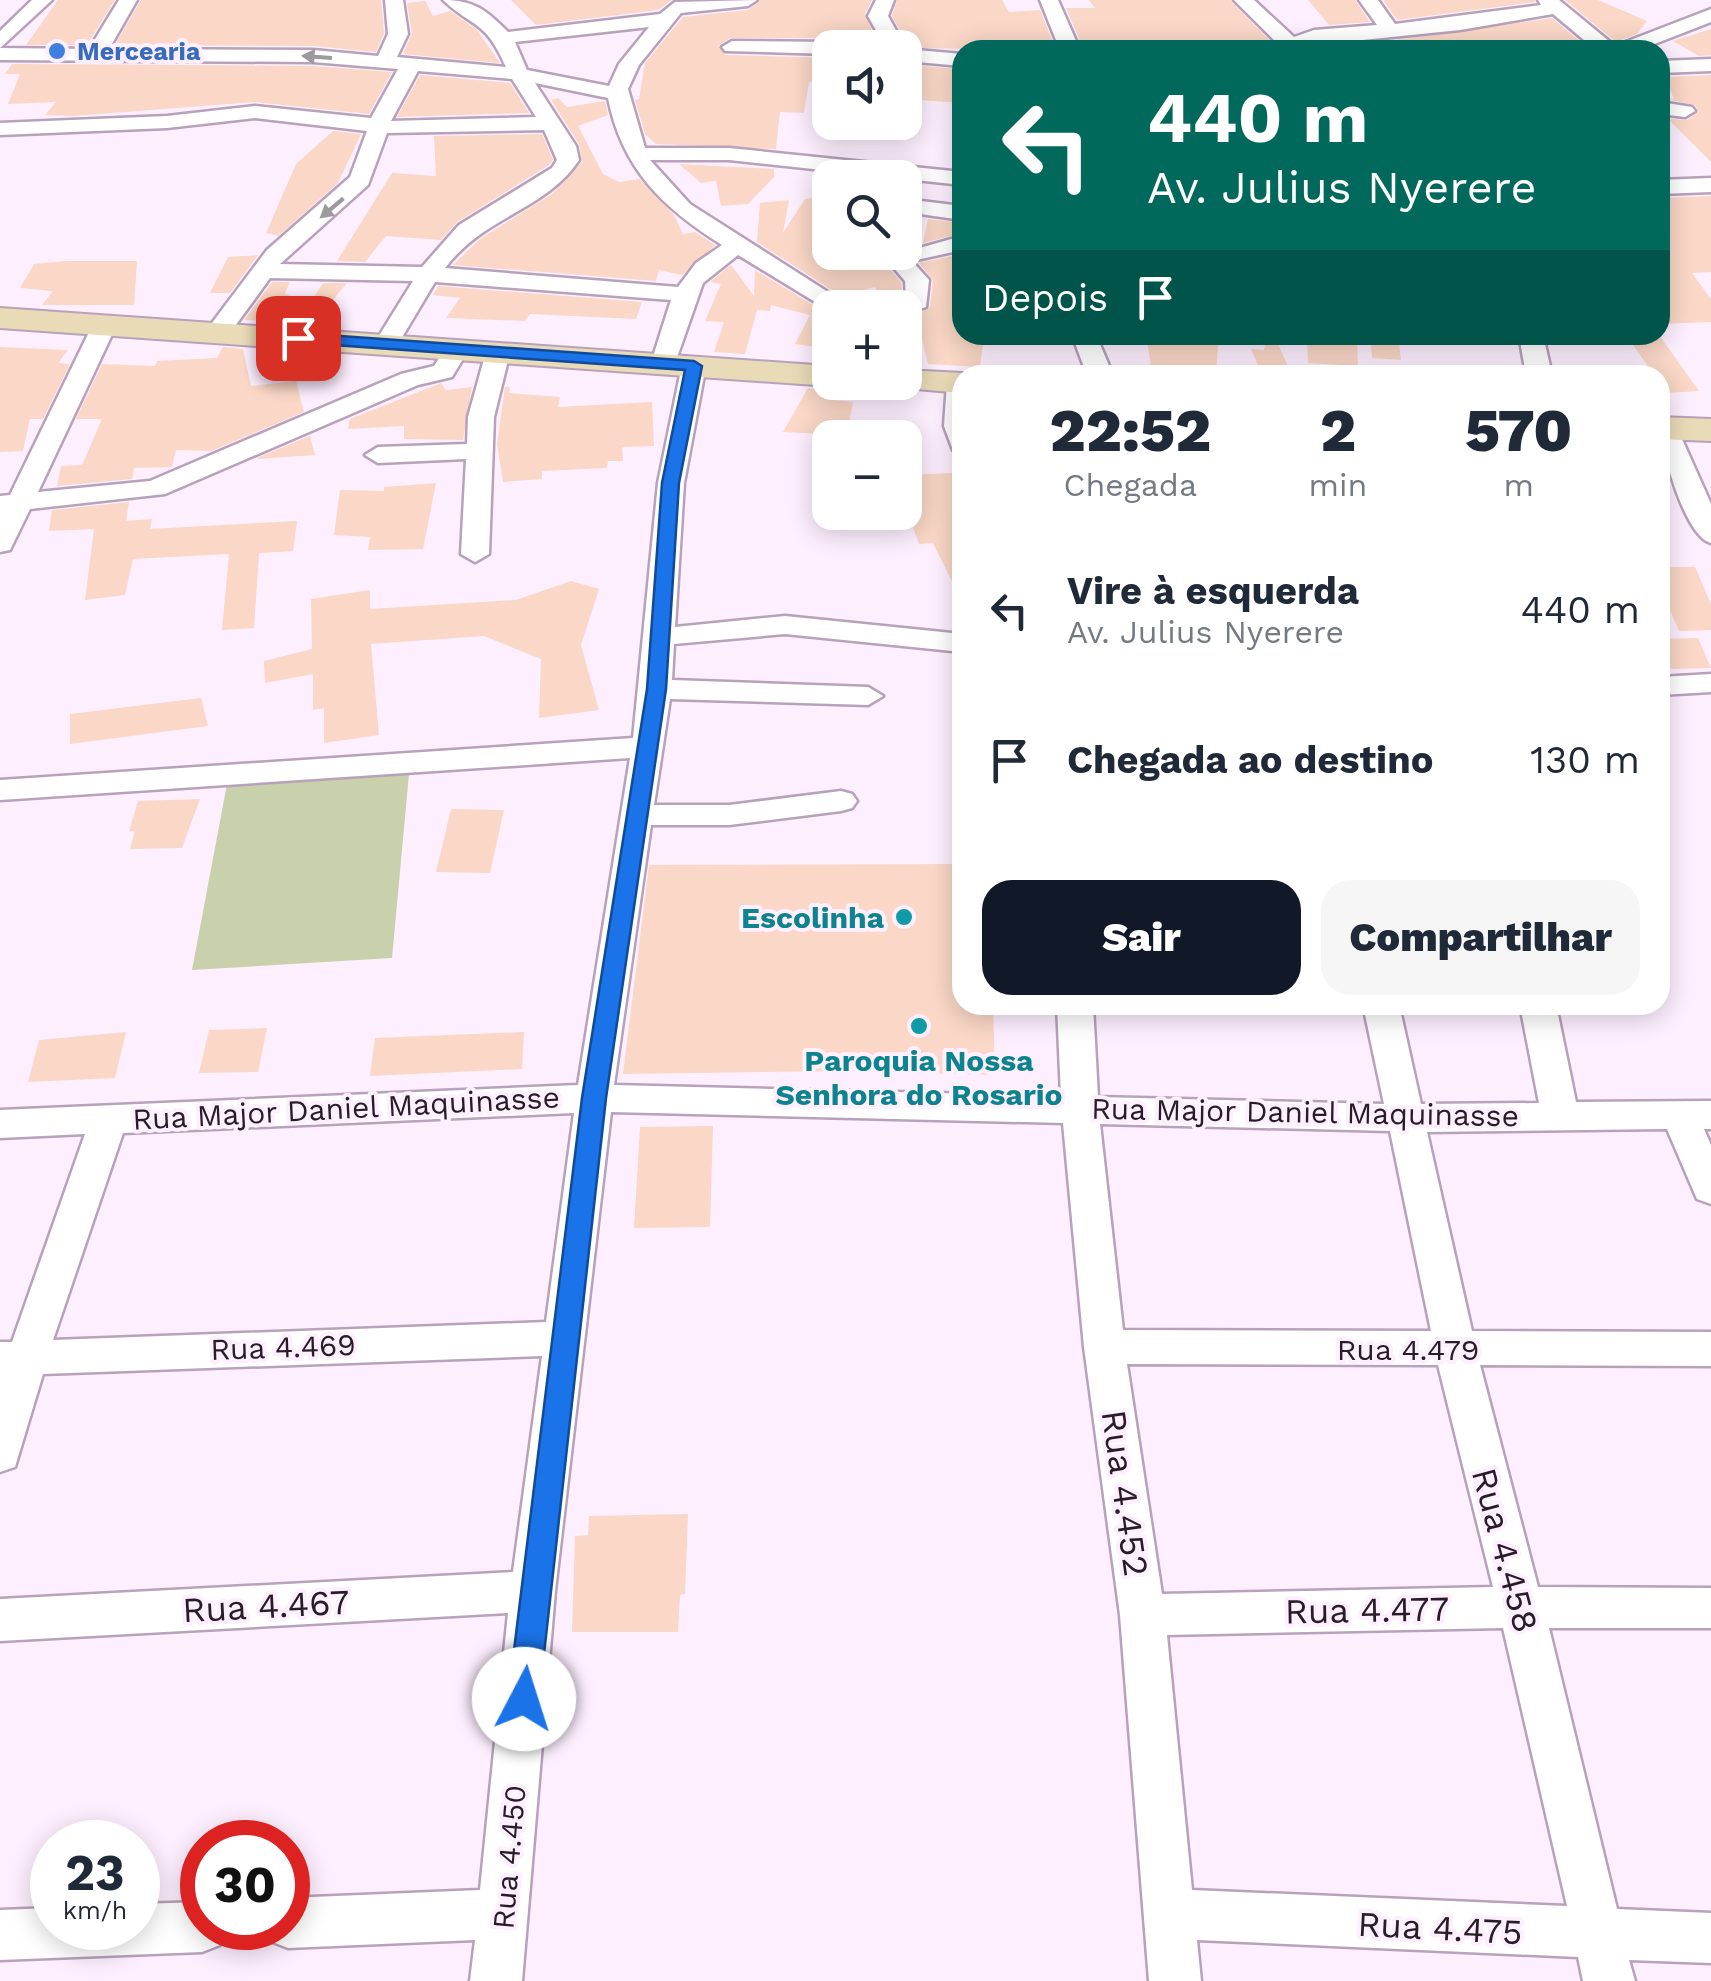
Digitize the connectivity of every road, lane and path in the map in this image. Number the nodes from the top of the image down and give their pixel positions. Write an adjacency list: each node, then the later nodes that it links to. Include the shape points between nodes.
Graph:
1 (43, 0): 23 (street)
2 (128, 0): 28 (street)
3 (394, 0): 31 (street, via 398,34)
4 (748, 0): 12 (street)
5 (885, 0): 14 (street, via 878,16)
6 (1049, 0): 18 (street)
7 (1243, 0): 19 (street)
8 (1368, 0): 15 (street)
9 (460, 1): 17 (street)
10 (634, 1): 12 (street)
11 (1552, 4): 15 (street); 21 (street)
12 (671, 13): 17 (street); 35 (street)
13 (1711, 15): 16 (street)
14 (886, 30)
15 (1390, 30): 20 (street)
16 (1666, 30): 22 (street); 26 (street)
17 (502, 38): 34 (street)
18 (1066, 40)
19 (1275, 40)
20 (1307, 40)
21 (1596, 40)
22 (1644, 40)
23 (0, 42)
24 (732, 47): 25 (street)
25 (812, 48)
26 (1706, 50): 32 (street)
27 (0, 54): 28 (street)
28 (95, 55): 31 (street, one-way to 28, via 280,55)
29 (922, 56): 30 (street)
30 (952, 59)
31 (384, 63): 33 (street)
32 (1670, 63)
33 (411, 65): 34 (street); 39 (street)
34 (519, 74): 35 (street); 38 (street)
35 (616, 93): 41 (street)
36 (1670, 109): 37 (street)
37 (1685, 111)
38 (551, 123): 39 (street); 51 (street, via 568,154 566,166 542,188 478,220)
39 (378, 126): 40 (street, via 274,112); 50 (street, one-way to 50, via 354,189 297,234)
40 (0, 129)
41 (639, 154): 42 (street, via 729,154); 47 (street, via 654,183)
42 (952, 177)
43 (1711, 185): 44 (street)
44 (1670, 187)
45 (922, 208): 46 (street)
46 (952, 212)
47 (738, 245): 52 (street); 53 (street, via 705,264)
48 (952, 245): 49 (street)
49 (922, 250)
50 (265, 270): 51 (street); 56 (street)
51 (427, 274): 53 (street); 57 (street)
52 (812, 290)
53 (681, 294): 60 (street, Rua 4.450)
54 (0, 318): 55 (main road)
55 (104, 324): 56 (main road); 69 (street)
56 (218, 332): 57 (main road)
57 (386, 344): 58 (main road)
58 (458, 349): 59 (main road); 69 (street, via 442,372 156,488)
59 (498, 352): 60 (main road); 67 (street)
60 (678, 364): 61 (main road); 73 (street, Rua 4.450)
61 (812, 375)
62 (922, 381): 63 (main road)
63 (952, 382)
64 (1670, 428): 65 (main road)
65 (1711, 430)
66 (1670, 445): 70 (street)
67 (479, 451): 68 (street); 72 (street)
68 (378, 455)
69 (10, 503): 71 (street)
70 (1711, 535)
71 (0, 544)
72 (475, 554)
73 (658, 637): 74 (street, via 784,625); 77 (street, Rua 4.450)
74 (952, 641)
75 (1711, 683): 76 (street)
76 (1670, 685)
77 (656, 689): 78 (street); 79 (street, Rua 4.450)
78 (868, 696)
79 (644, 748): 80 (street); 82 (street, Rua 4.450)
80 (0, 790)
81 (840, 801): 82 (street, via 729,816)
82 (635, 815): 86 (street, Rua 4.450)
83 (1075, 1015): 87 (street, Rua 4.452)
84 (1383, 1015): 90 (street, Rua 4.458)
85 (1540, 1015): 88 (street)
86 (594, 1098): 87 (street, Rua Major Daniel Maquinasse); 91 (street, Rua Major Daniel Maquinasse); 94 (street, Rua 4.450)
87 (1080, 1108): 90 (street, Rua Major Daniel Maquinasse); 95 (street, Rua 4.452)
88 (1560, 1116): 89 (street, Rua Major Daniel Maquinasse); 90 (street, Rua Major Daniel Maquinasse)
89 (1695, 1116): 93 (street)
90 (1408, 1118): 96 (street, Rua 4.458)
91 (109, 1119): 92 (street, Rua Major Daniel Maquinasse); 98 (street)
92 (0, 1124)
93 (1711, 1189)
94 (566, 1338): 98 (street, Rua 4.469); 100 (street, Rua 4.450)
95 (1104, 1346): 96 (street, Rua 4.479); 103 (street, Rua 4.452)
96 (1458, 1349): 97 (street, Rua 4.479); 101 (street, Rua 4.458)
97 (1711, 1349)
98 (13, 1359): 99 (street)
99 (0, 1454)
100 (533, 1591): 104 (street, Rua 4.467); 105 (street, Rua 4.450)
101 (1521, 1607): 102 (street, Rua 4.477); 103 (street, Rua 4.477); 111 (street, Rua 4.458)
102 (1711, 1608)
103 (1143, 1615): 106 (street, Rua 4.452)
104 (0, 1620)
105 (505, 1914): 107 (street); 112 (street, Rua 4.450)
106 (1170, 1914): 111 (street, Rua 4.475); 113 (street, Rua 4.452)
107 (310, 1923)
108 (180, 1928): 109 (street)
109 (0, 1936)
110 (1711, 1938): 111 (street, Rua 4.475)
111 (1603, 1959)
112 (496, 1981)
113 (1175, 1981)

